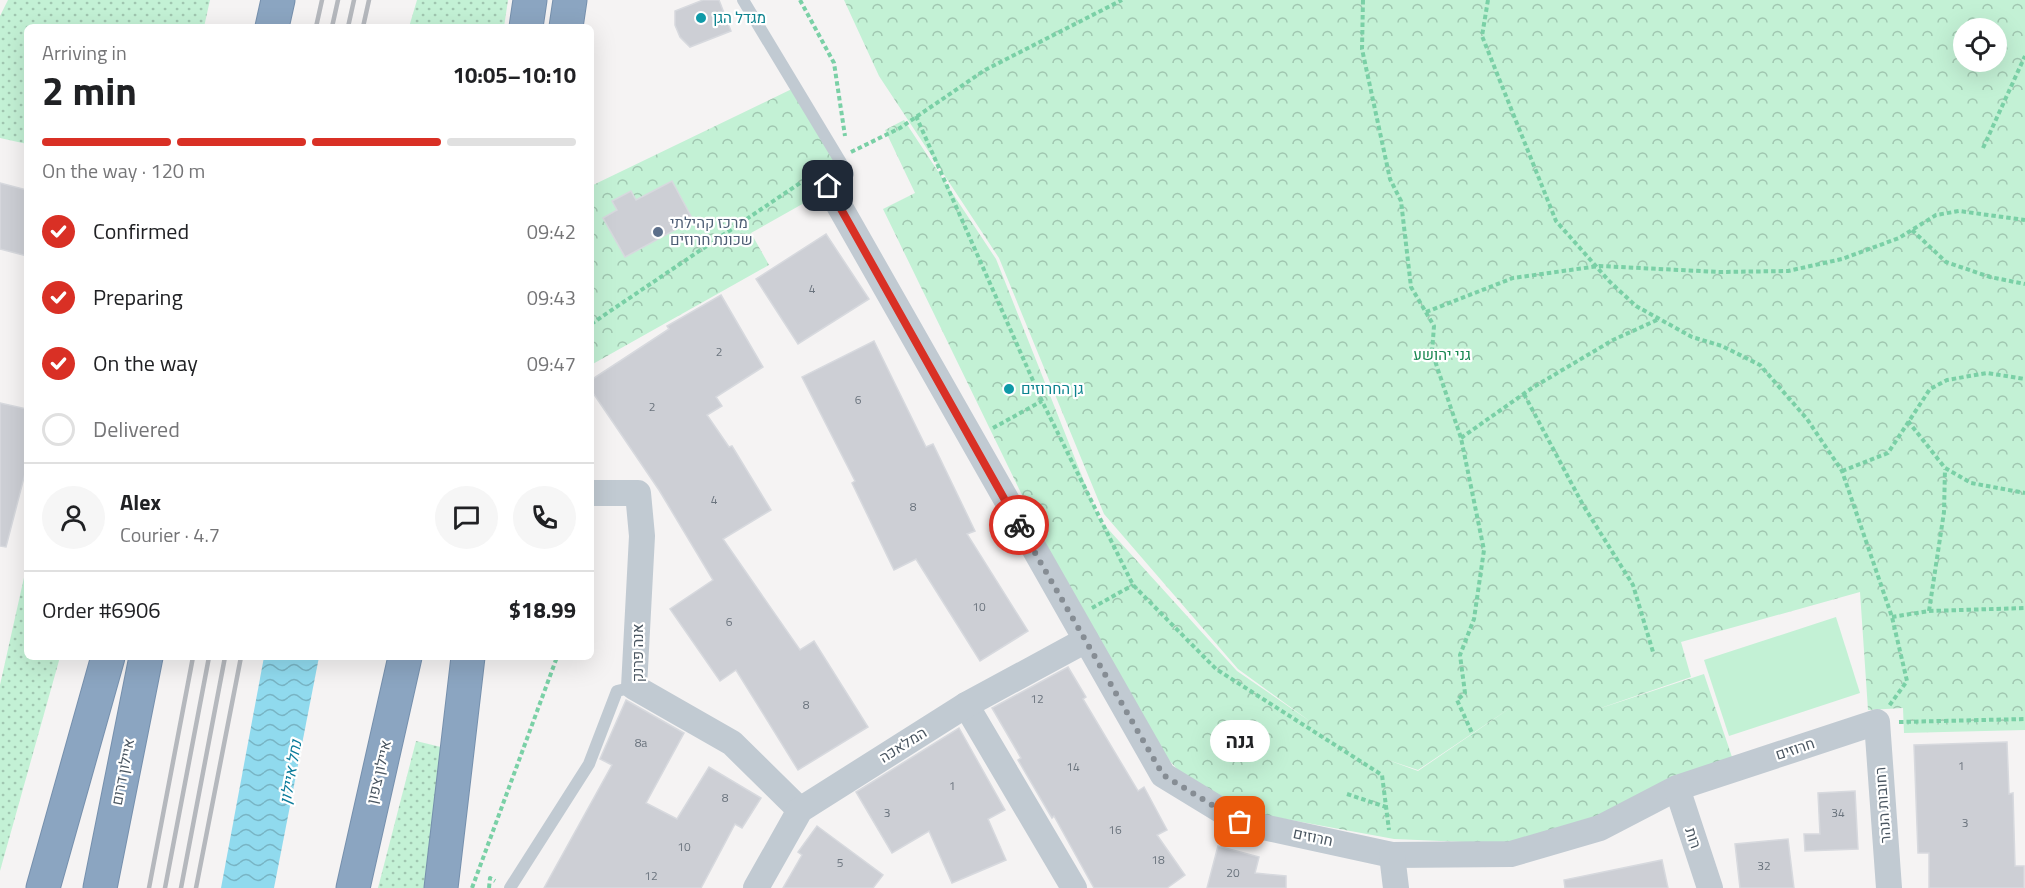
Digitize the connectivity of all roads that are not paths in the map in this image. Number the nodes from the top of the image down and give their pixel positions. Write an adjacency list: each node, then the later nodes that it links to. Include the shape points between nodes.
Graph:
1 (278, 0): 5 (highway)
2 (530, 0): 6 (highway)
3 (570, 0): 7 (highway)
4 (743, 0): 8 (lane, via 843,157)
5 (273, 24)
6 (526, 24)
7 (566, 24)
8 (838, 180): 10 (street, חרוזים, via 972,440)
9 (594, 493): 15 (street, אנה פרנק, via 638,493 642,536)
10 (1079, 629): 16 (street, המלאכה); 20 (street, חרוזים, via 1163,775 1240,822)
11 (107, 660): 21 (highway)
12 (145, 660): 22 (highway, איילון דרום)
13 (404, 660): 23 (highway, איילון צפון)
14 (468, 660): 24 (highway)
15 (634, 687): 19 (street, אנה פרנק, via 732,743); 25 (lane, via 617,690 589,764)
16 (966, 705): 19 (street, המלאכה); 27 (street)
17 (1877, 723): 18 (street, חרוזים); 30 (street, רחובות הנהר)
18 (1677, 788): 20 (street, חרוזים, via 1600,828 1511,854); 29 (street, רות)
19 (800, 810): 26 (street, המלאכה)
20 (1392, 855): 28 (street)
21 (43, 888)
22 (100, 888)
23 (353, 888)
24 (441, 888)
25 (510, 888)
26 (756, 888)
27 (1074, 888)
28 (1396, 888)
29 (1710, 888)
30 (1889, 888)

